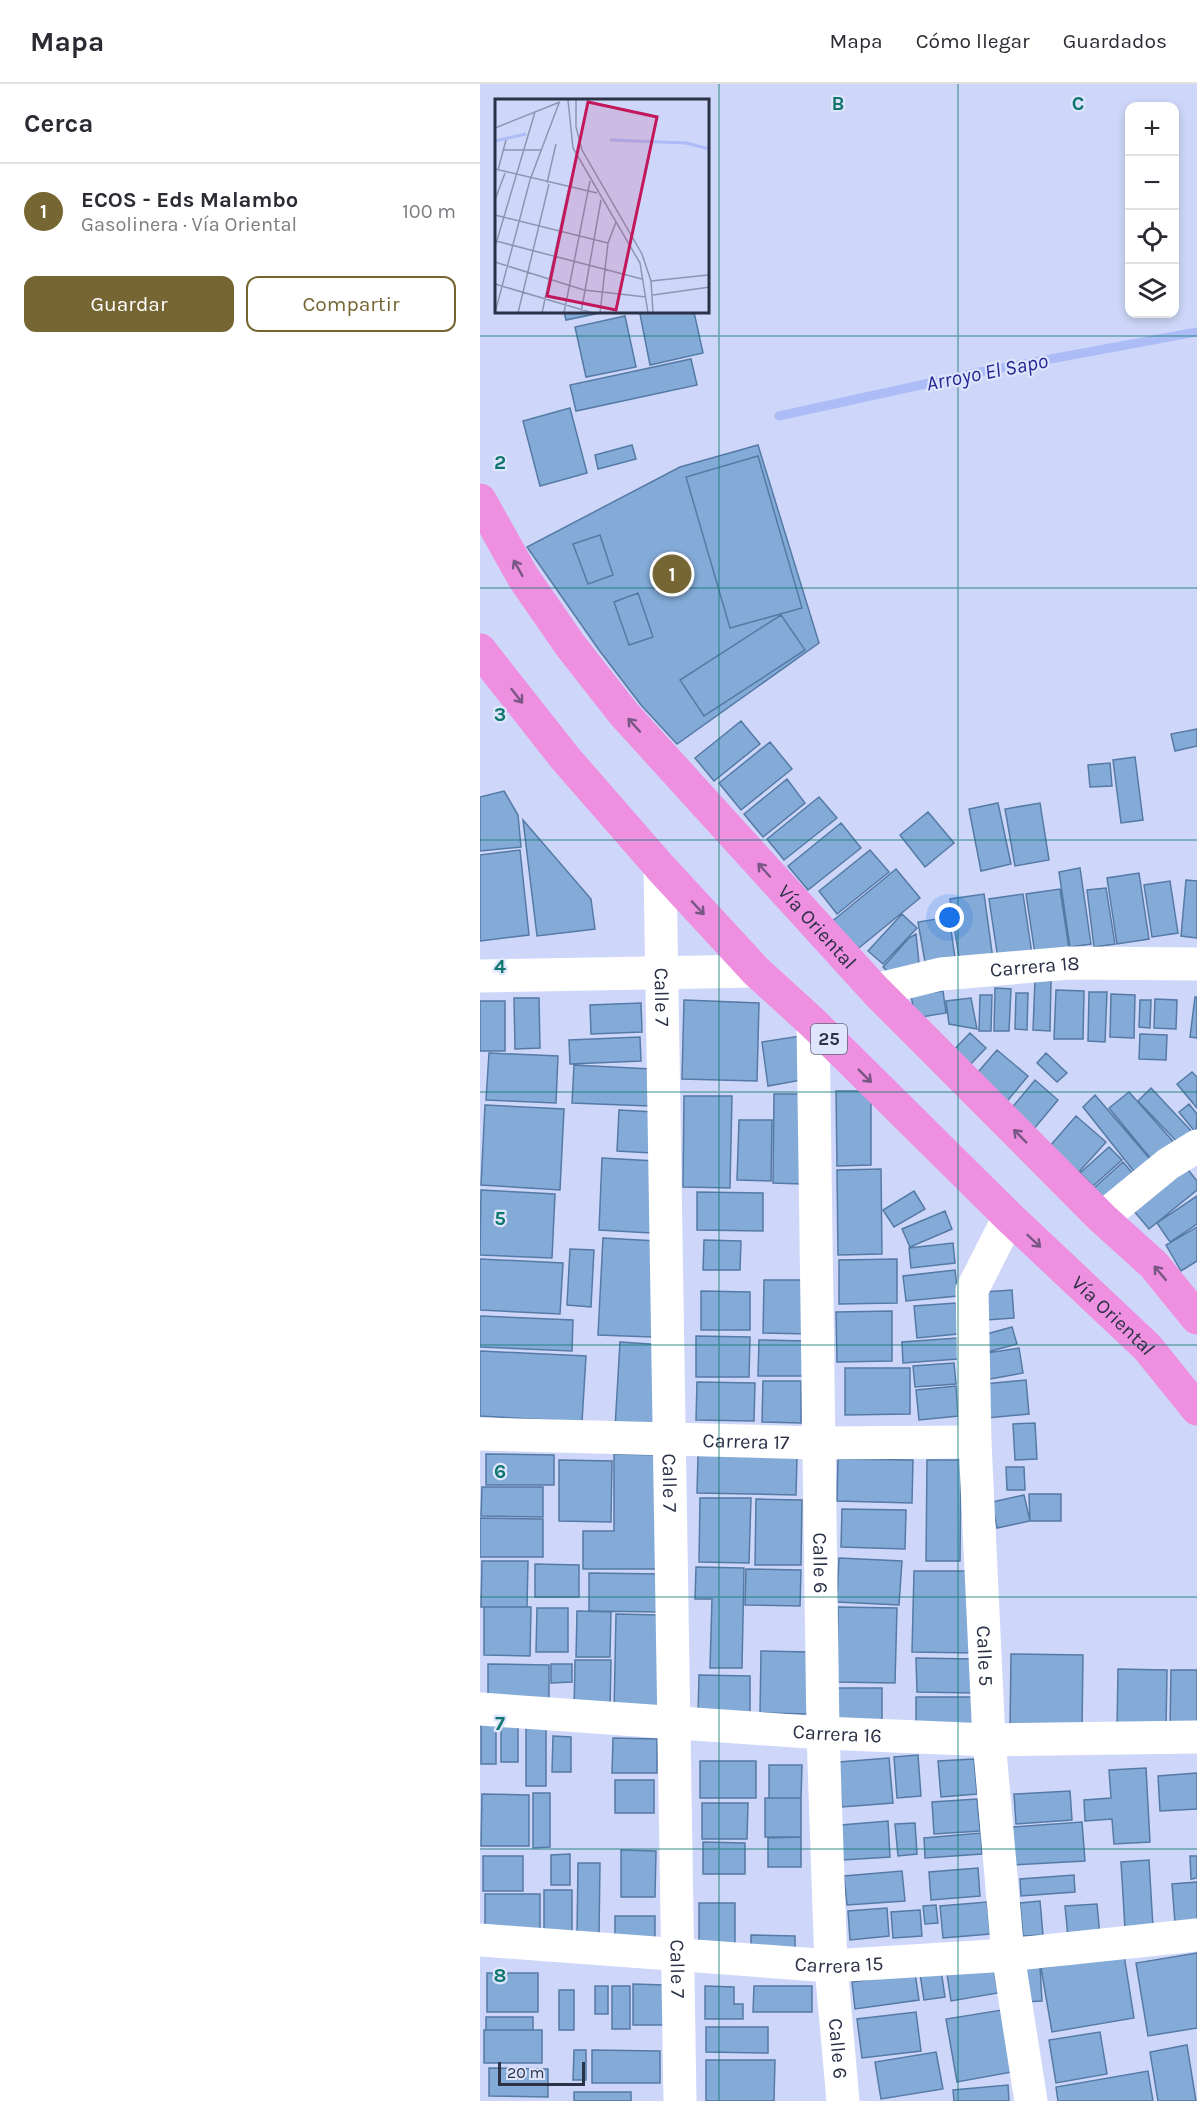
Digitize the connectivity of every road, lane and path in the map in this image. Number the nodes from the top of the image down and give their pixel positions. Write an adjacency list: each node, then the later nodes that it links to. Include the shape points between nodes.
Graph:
1 (480, 500): 8 (highway, Vía Oriental, one-way to 1, via 624,714 523,578)
2 (480, 650): 3 (highway, Vía Oriental / 25, one-way to 3, via 565,758)
3 (660, 867): 5 (highway, Vía Oriental / 25, one-way to 5); 6 (street, Calle 7)
4 (1197, 964): 8 (street, Carrera 18, via 1069,963 941,974)
5 (756, 971): 6 (street); 9 (highway, Vía Oriental / 25)
6 (662, 973): 7 (street); 16 (street, Calle 7)
7 (480, 976)
8 (875, 990): 12 (highway, Vía Oriental, one-way to 8)
9 (813, 1023): 11 (highway, Vía Oriental / 25, one-way to 11); 18 (street, Calle 6)
10 (1197, 1146): 12 (street, via 1168,1164)
11 (1009, 1217): 14 (highway, Vía Oriental / 25, one-way to 14, via 1147,1347); 17 (street, Calle 5, via 972,1290)
12 (1102, 1218): 13 (highway, Vía Oriental, one-way to 12, via 1154,1266)
13 (1197, 1318)
14 (1197, 1409)
15 (480, 1434): 16 (street, Carrera 17)
16 (669, 1439): 18 (street, Carrera 17); 20 (street, Calle 7)
17 (975, 1442): 18 (street, Carrera 17); 23 (street, Calle 5)
18 (818, 1443): 21 (street, Calle 6)
19 (480, 1709): 20 (street, Carrera 16)
20 (674, 1723): 21 (street, Carrera 16); 26 (street, Calle 7)
21 (823, 1734): 23 (street, Carrera 16); 28 (street, Calle 6)
22 (1197, 1737): 23 (street, Carrera 16)
23 (989, 1740): 27 (street, Calle 5)
24 (1197, 1935): 27 (street, Carrera 15)
25 (480, 1940): 26 (street, Carrera 15)
26 (677, 1955): 28 (street, Carrera 15); 29 (street, Calle 7)
27 (1008, 1955): 28 (street, Carrera 15); 31 (street, Calle 5)
28 (831, 1965): 30 (street, Calle 6)
29 (680, 2101)
30 (843, 2101)
31 (1031, 2101)

